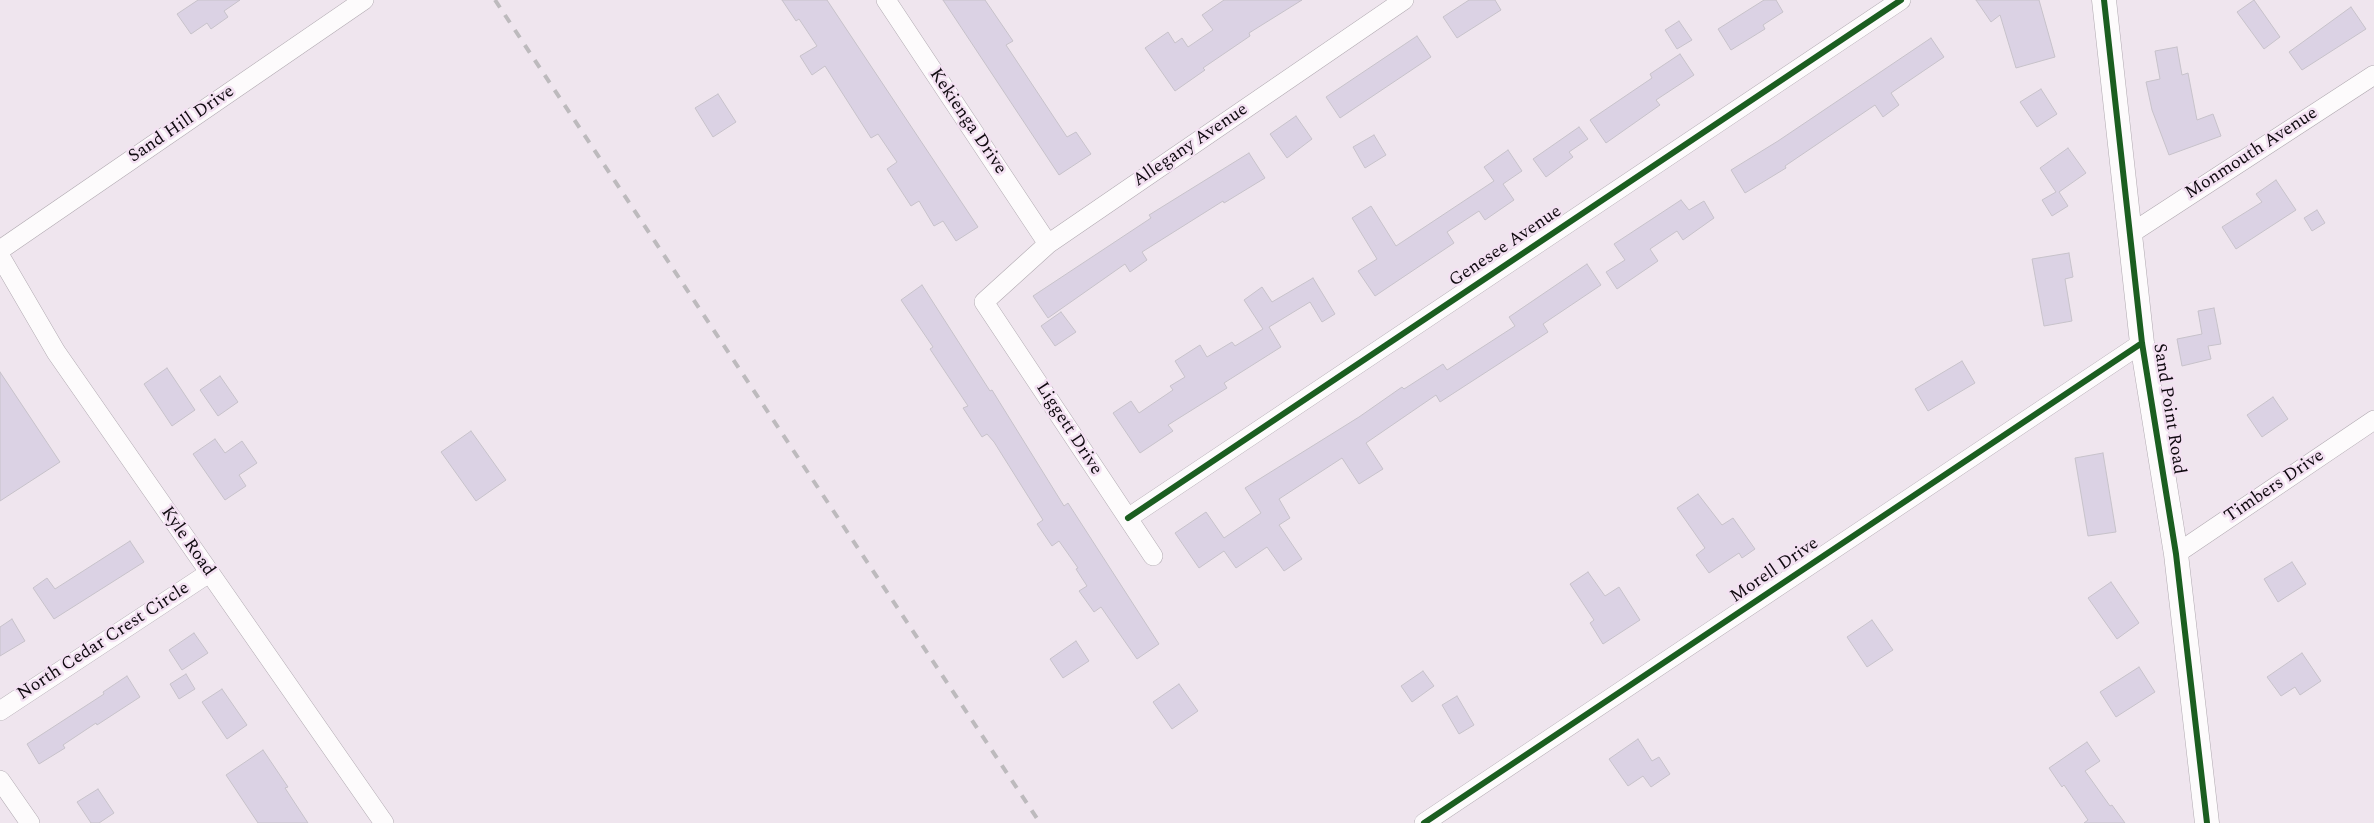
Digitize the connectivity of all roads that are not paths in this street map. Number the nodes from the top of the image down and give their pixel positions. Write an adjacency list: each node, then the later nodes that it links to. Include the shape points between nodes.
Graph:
1 (364, 0): 9 (street, Sand Hill Drive)
2 (886, 0): 8 (street, Kekienga Drive)
3 (1404, 0): 8 (street, Allegany Avenue)
4 (1901, 0): 14 (street, Genesee Avenue)
5 (2104, 0): 7 (street, Sand Point Road)
6 (2374, 75): 7 (street, Monmouth Avenue)
7 (2130, 234): 12 (street, Sand Point Road)
8 (1048, 244): 11 (street, Allegany Avenue)
9 (0, 250)
10 (0, 256): 17 (street, Kyle Road, via 56,352)
11 (984, 302): 14 (street, Liggett Drive)
12 (2142, 343): 15 (street, Sand Point Road); 22 (street, Morell Drive)
13 (2374, 420): 15 (street, Timbers Drive)
14 (1128, 518): 16 (street, Liggett Drive)
15 (2176, 554): 23 (street, Sand Point Road)
16 (1152, 556)
17 (209, 573): 18 (street, North Cedar Crest Circle); 21 (street, Kyle Road)
18 (0, 711)
19 (0, 780): 20 (street)
20 (30, 823)
21 (384, 823)
22 (1424, 823)
23 (2207, 823)

